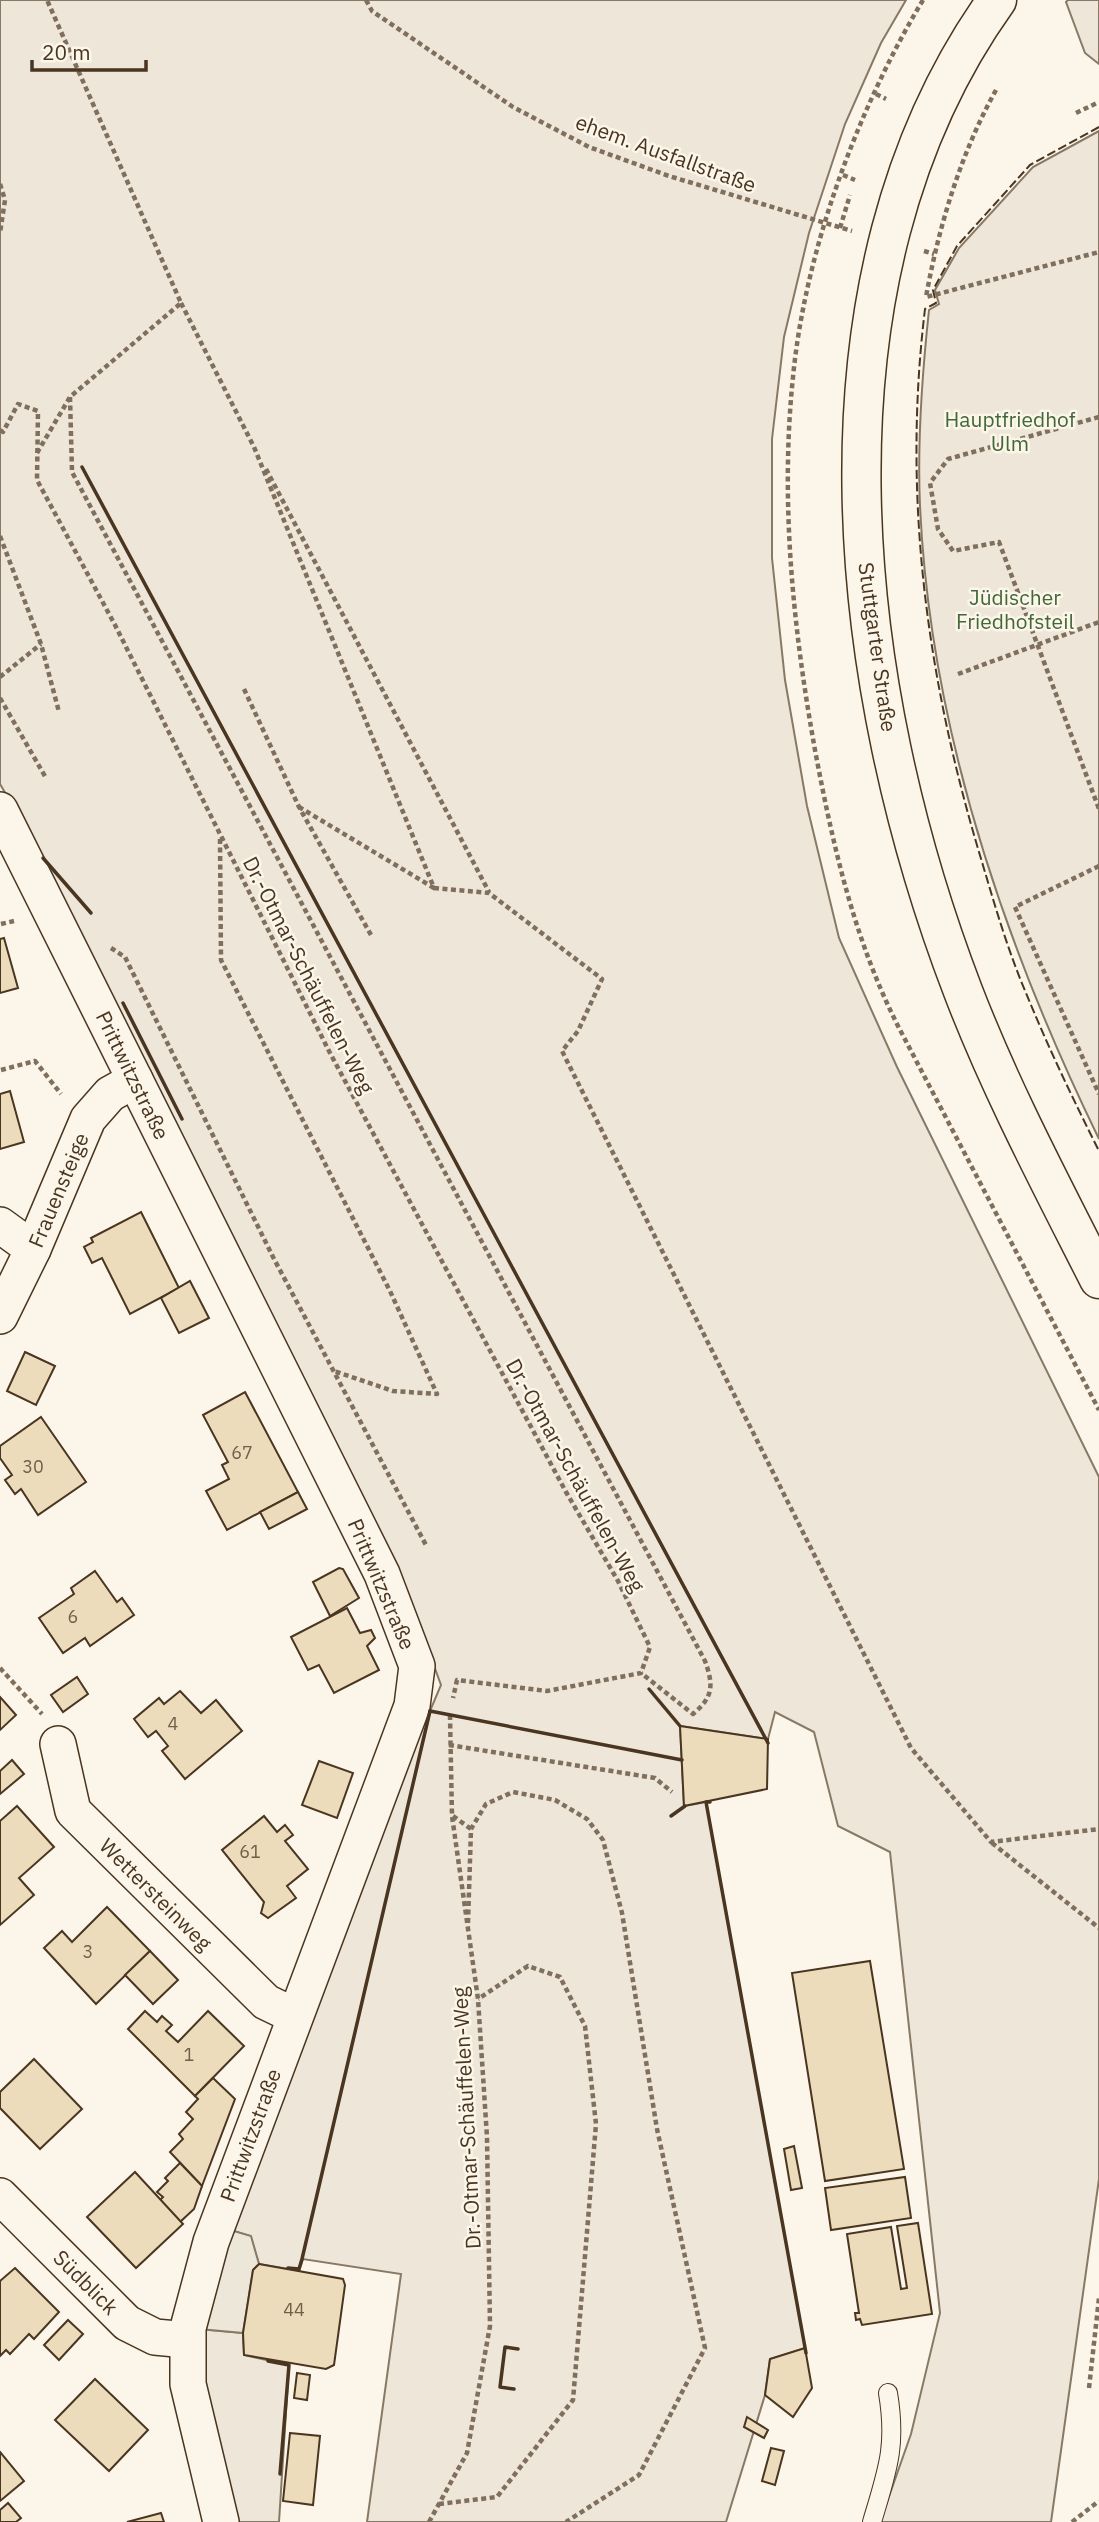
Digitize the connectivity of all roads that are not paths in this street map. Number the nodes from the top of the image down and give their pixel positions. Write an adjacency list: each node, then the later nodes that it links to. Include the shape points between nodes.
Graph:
1 (997, 0): 6 (main road, Stuttgarter Straße, via 970,41 929,122 884,263 864,397 864,544 889,727 912,832 941,926 998,1073)
2 (0, 810): 3 (street, Prittwitzstraße)
3 (135, 1080): 5 (street, Frauensteige, via 110,1094 86,1125); 9 (street, Prittwitzstraße, via 382,1574 417,1666 412,1706)
4 (0, 1225): 5 (street)
5 (33, 1249): 7 (street, Frauensteige)
6 (1099, 1279)
7 (0, 1316)
8 (58, 1744): 9 (street, Wettersteinweg, via 73,1811 266,2003)
9 (295, 2015): 11 (street, Prittwitzstraße, via 211,2242)
10 (0, 2196): 11 (street, Südblick, via 127,2323 155,2337)
11 (187, 2340): 13 (street, Prittwitzstraße, via 188,2384)
12 (888, 2393): 14 (lane, via 894,2429 891,2458)
13 (221, 2522)
14 (872, 2522)

